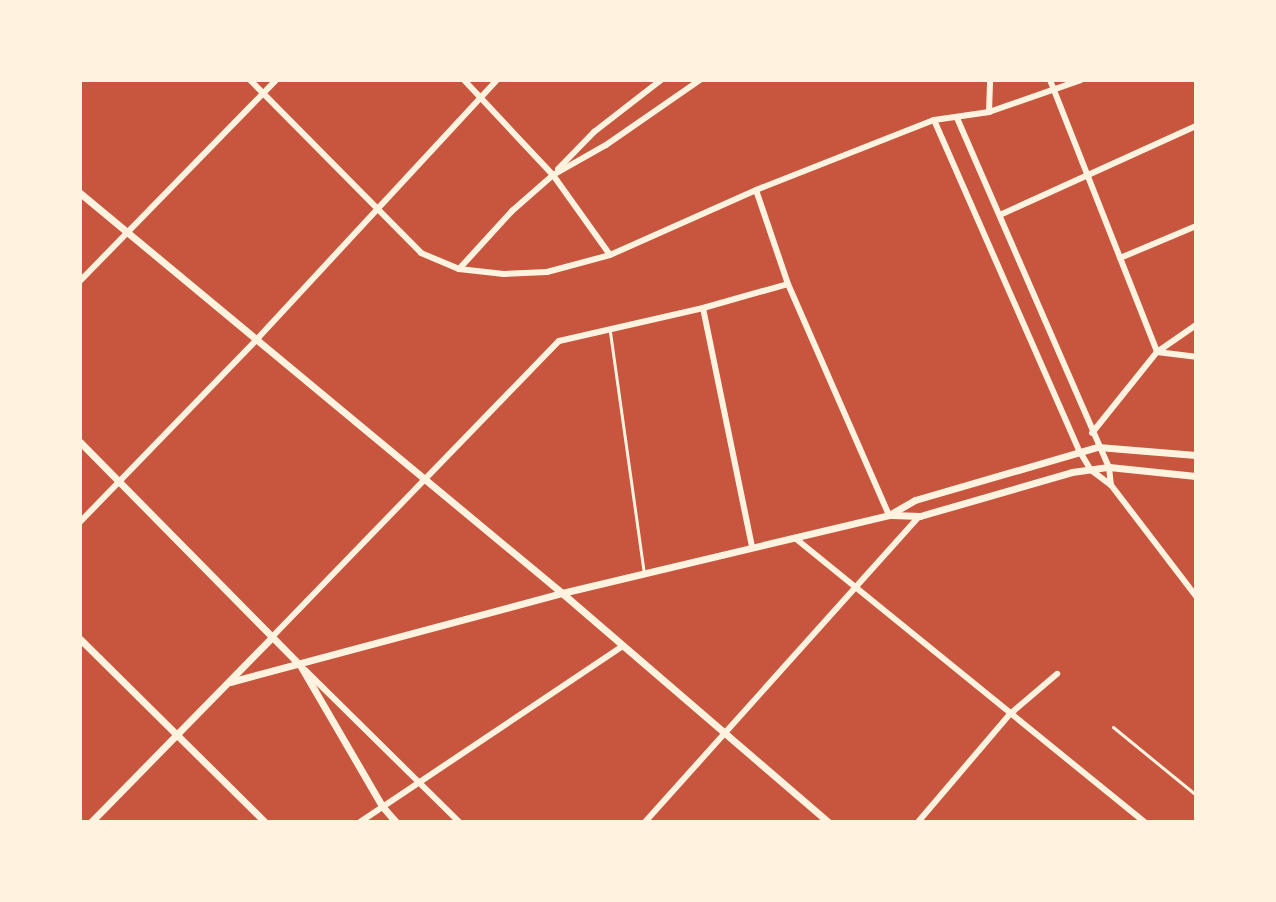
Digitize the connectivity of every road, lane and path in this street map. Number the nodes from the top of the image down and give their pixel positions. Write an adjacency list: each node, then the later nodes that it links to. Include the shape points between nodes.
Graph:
1 (250, 80): 10 (street)
2 (276, 80): 10 (street)
3 (464, 80): 12 (street)
4 (497, 80): 12 (street)
5 (661, 80): 17 (street, via 594,132)
6 (700, 80): 17 (street)
7 (990, 80): 13 (street)
8 (1050, 80): 11 (street)
9 (1081, 80): 11 (street)
10 (265, 91): 21 (street); 24 (street)
11 (1054, 92): 13 (street); 18 (street)
12 (480, 95): 17 (street); 21 (street)
13 (989, 112): 14 (street)
14 (957, 118): 15 (street); 22 (street)
15 (934, 120): 19 (street); 39 (street)
16 (1196, 126): 18 (street)
17 (553, 175): 25 (street); 27 (street)
18 (1085, 176): 22 (street); 26 (street)
19 (756, 190): 25 (street); 29 (street)
20 (80, 193): 24 (street)
21 (379, 208): 27 (street, via 421,253); 33 (street)
22 (1002, 214): 36 (street)
23 (1196, 226): 26 (street)
24 (128, 234): 28 (street); 33 (street)
25 (610, 255): 27 (street, via 547,272)
26 (1120, 258): 34 (street)
27 (459, 269)
28 (80, 281)
29 (788, 284): 30 (street); 47 (street)
30 (703, 308): 32 (street); 51 (street)
31 (1196, 325): 34 (street)
32 (610, 331): 44 (street, via 559,341); 52 (lane)
33 (258, 338): 44 (street); 45 (street)
34 (1157, 352): 35 (street); 36 (street)
35 (1196, 357)
36 (1092, 433): 38 (street)
37 (80, 442): 45 (street)
38 (1098, 447): 39 (street); 40 (street); 41 (street)
39 (1080, 452): 42 (street); 47 (street, via 915,500)
40 (1196, 455)
41 (1109, 467): 42 (street); 43 (street); 46 (street)
42 (1091, 470): 46 (street); 48 (street)
43 (1196, 476)
44 (423, 477): 54 (street); 56 (street)
45 (120, 481): 49 (street); 56 (street)
46 (1111, 485): 55 (street)
47 (889, 515): 48 (street); 50 (street)
48 (920, 516): 53 (street)
49 (80, 522)
50 (795, 538): 51 (street); 53 (street)
51 (752, 547): 52 (street)
52 (644, 573): 54 (street)
53 (855, 589): 62 (street); 64 (street)
54 (562, 593): 58 (street); 59 (street)
55 (1196, 596)
56 (272, 637): 59 (street); 61 (street)
57 (80, 639): 65 (street)
58 (621, 647): 64 (street); 66 (street)
59 (300, 665): 61 (street); 66 (street); 68 (street)
60 (1057, 674): 62 (street)
61 (230, 682): 65 (street)
62 (1010, 714): 76 (street); 77 (street)
63 (1113, 727): 67 (lane)
64 (725, 733): 74 (street); 75 (street)
65 (177, 737): 69 (street); 70 (street)
66 (418, 781): 68 (street); 73 (street)
67 (1196, 795)
68 (382, 806): 71 (street); 72 (street)
69 (91, 822)
70 (265, 822)
71 (360, 822)
72 (396, 822)
73 (459, 822)
74 (645, 822)
75 (828, 822)
76 (918, 822)
77 (1145, 822)

